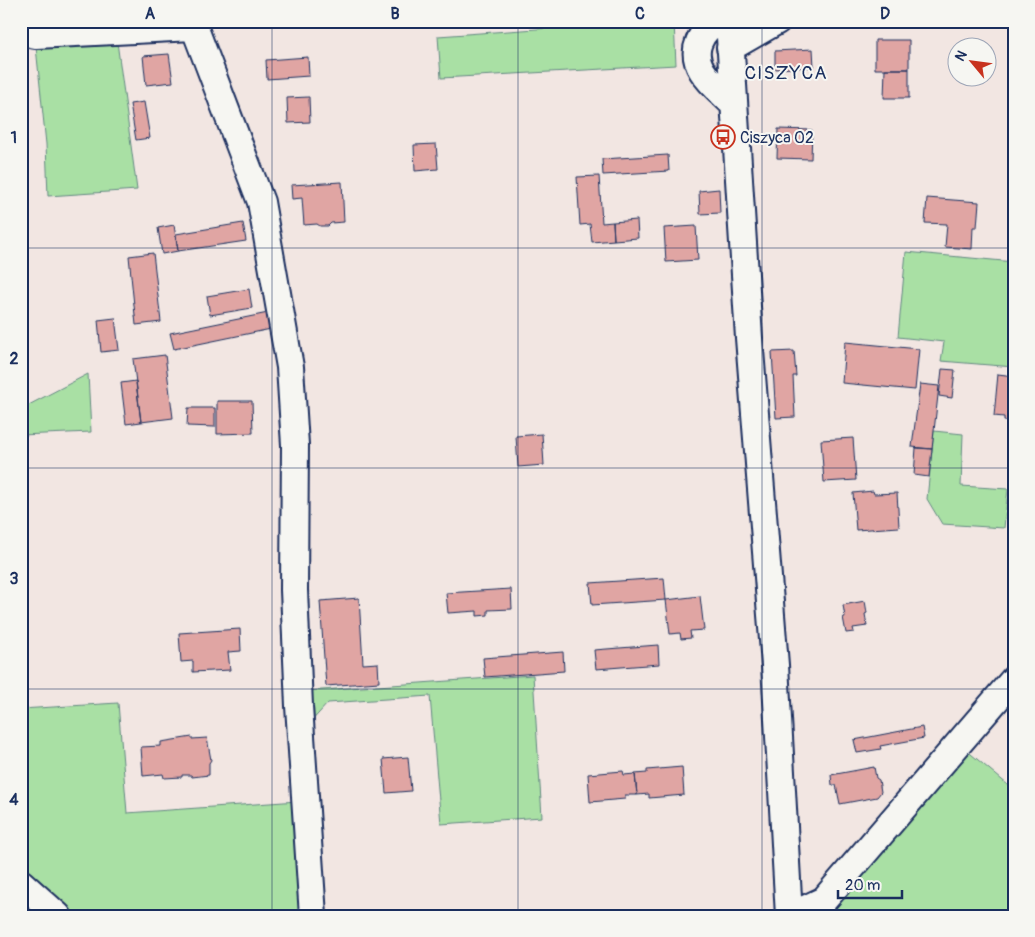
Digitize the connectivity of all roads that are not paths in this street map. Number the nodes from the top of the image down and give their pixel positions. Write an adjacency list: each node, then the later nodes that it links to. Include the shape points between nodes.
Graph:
1 (721, 21): 7 (street, via 703,33 697,47 697,60 702,71)
2 (729, 21): 6 (street)
3 (777, 21): 6 (street)
4 (193, 24): 5 (street, via 36,35); 11 (street, via 261,202 290,367 295,445 295,629)
5 (21, 32)
6 (730, 48): 7 (street)
7 (734, 105): 12 (street)
8 (1014, 679): 12 (street, via 824,900)
9 (21, 883): 10 (street)
10 (58, 916)
11 (314, 916)
12 (790, 916)

